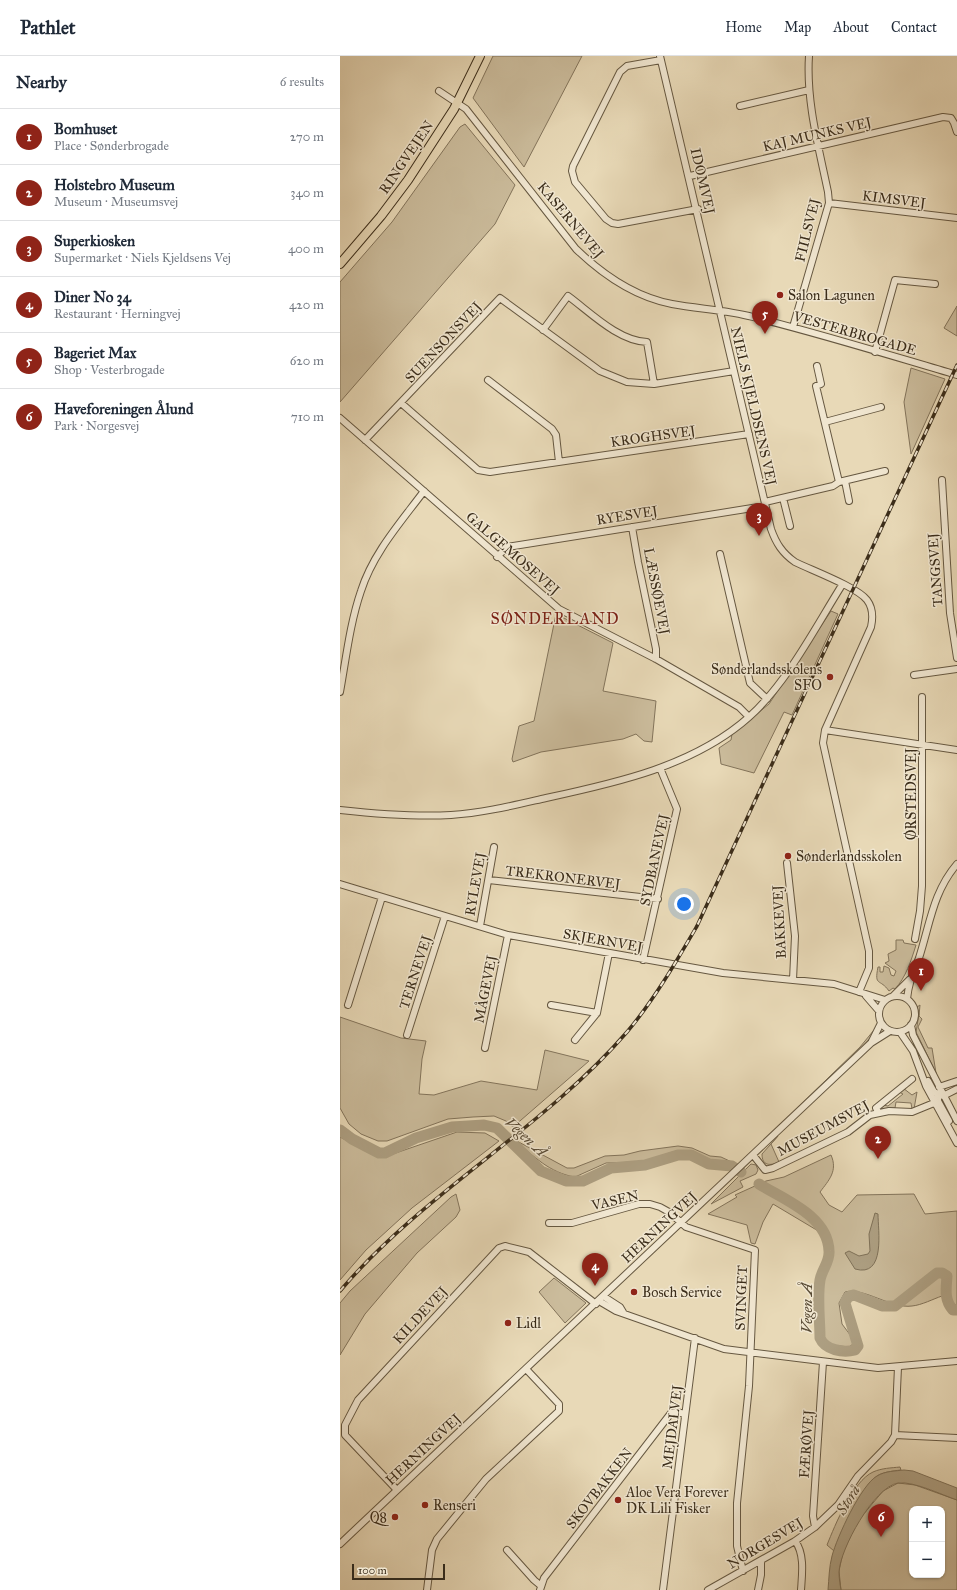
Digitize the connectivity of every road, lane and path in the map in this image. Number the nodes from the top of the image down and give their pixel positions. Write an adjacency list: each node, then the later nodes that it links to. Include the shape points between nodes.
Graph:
1 (480, 56): 6 (main road, RINGVEJEN)
2 (809, 56): 4 (street, FIILSVEJ)
3 (661, 58): 10 (street, IDOMVEJ); 12 (street, via 627,66 620,72 573,166 573,175 575,182 606,220 612,223)
4 (809, 90): 7 (street); 9 (street, FIILSVEJ)
5 (439, 91): 6 (street, KASERNEVEJ)
6 (457, 102): 14 (main road, RINGVEJEN, via 399,193); 16 (street, KASERNEVEJ, via 475,120 576,249 597,269 622,286 644,296 670,304)
7 (740, 106)
8 (957, 132): 9 (street, KAJ MUNKS VEJ, via 951,118 944,117)
9 (818, 147): 10 (street, KAJ MUNKS VEJ); 11 (street, FIILSVEJ)
10 (690, 176): 12 (street, IDOMVEJ)
11 (829, 203): 13 (street, KIMSVEJ); 17 (street, FIILSVEJ)
12 (698, 210): 16 (street, IDOMVEJ)
13 (957, 218)
14 (340, 264)
15 (935, 284): 19 (street, via 895,280)
16 (721, 312): 17 (street, VESTERBROGADE, via 751,316); 21 (street, NIELS KJELDSENS VEJ)
17 (793, 328): 19 (street, VESTERBROGADE)
18 (543, 330): 24 (street, SUENSONSVEJ, via 600,372 627,382); 24 (street, via 568,296 619,334 637,342 647,342); 25 (street, SUENSONSVEJ, via 500,298)
19 (875, 352): 22 (street, VESTERBROGADE)
20 (817, 366): 28 (street, via 821,384 816,386)
21 (734, 371): 24 (street, SUENSONSVEJ); 29 (street, NIELS KJELDSENS VEJ)
22 (957, 375)
23 (488, 380): 31 (street, via 552,429 556,435)
24 (654, 384)
25 (401, 403): 30 (street, SUENSONSVEJ); 31 (street, KROGHSVEJ, via 478,470 490,472)
26 (881, 407): 28 (street)
27 (340, 418): 30 (street, GALGEMOSEVEJ)
28 (825, 422): 34 (street)
29 (749, 434): 31 (street, KROGHSVEJ); 38 (street, NIELS KJELDSENS VEJ)
30 (365, 440): 35 (street, GALGEMOSEVEJ)
31 (559, 462)
32 (885, 471): 34 (street, RYESVEJ)
33 (942, 480): 44 (street, TANGSVEJ, via 950,613)
34 (842, 481): 36 (street, RYESVEJ, via 833,486); 37 (street)
35 (424, 491): 42 (street, GALGEMOSEVEJ); 48 (street, via 383,545 361,590)
36 (783, 498): 38 (street, RYESVEJ); 39 (street)
37 (849, 500)
38 (765, 504): 40 (street, RYESVEJ); 43 (street, NIELS KJELDSENS VEJ, via 775,540 784,553 795,562)
39 (790, 526)
40 (632, 527): 42 (street, RYESVEJ, via 507,547); 45 (street, LÆSSØEVEJ)
41 (720, 554): 50 (street, via 750,683)
42 (497, 557): 45 (street, GALGEMOSEVEJ, via 559,609)
43 (842, 585): 50 (street, via 782,680); 52 (street, NIELS KJELDSENS VEJ, via 867,600 872,620)
44 (957, 658)
45 (656, 660): 51 (street, GALGEMOSEVEJ, via 739,708)
46 (957, 668): 47 (street)
47 (914, 675)
48 (340, 692)
49 (922, 696): 53 (street, ØRSTEDSVEJ)
50 (767, 699): 51 (street)
51 (749, 717): 55 (street, via 708,746)
52 (825, 730): 53 (street); 72 (street, NIELS KJELDSENS VEJ, via 824,755 869,956 869,968)
53 (923, 745): 54 (street); 67 (street, ØRSTEDSVEJ, via 922,886)
54 (957, 750)
55 (660, 768): 56 (street, via 603,786 508,807 452,814 385,815); 63 (street, SYDBANEVEJ, via 677,809)
56 (340, 810)
57 (494, 847): 60 (street, RYLEVEJ)
58 (787, 863): 70 (street, BAKKEVEJ, via 795,936)
59 (957, 864): 71 (street, via 936,896 919,958)
60 (489, 880): 63 (street, TREKRONERVEJ); 65 (street, RYLEVEJ)
61 (340, 884): 62 (street, SKJERNVEJ)
62 (382, 897): 64 (street, SKJERNVEJ); 76 (street)
63 (658, 900): 69 (street, SYDBANEVEJ)
64 (445, 916): 65 (street, SKJERNVEJ); 84 (street, TERNEVEJ)
65 (480, 926): 66 (street, SKJERNVEJ)
66 (508, 935): 68 (street, SKJERNVEJ); 87 (street, MÅGEVEJ)
67 (915, 939)
68 (609, 953): 69 (street, SKJERNVEJ); 79 (street)
69 (643, 960): 70 (street, SKJERNVEJ, via 724,973)
70 (793, 980): 72 (street, SKJERNVEJ, via 840,985)
71 (909, 980): 73 (street); 74 (street)
72 (862, 993): 75 (street, SKJERNVEJ); 78 (street, SKJERNVEJ)
73 (895, 996): 74 (street); 75 (street)
74 (907, 999): 81 (street, via 914,1009)
75 (885, 1000): 78 (street)
76 (348, 1005)
77 (551, 1005): 79 (street)
78 (878, 1008): 80 (street)
79 (597, 1013): 85 (street)
80 (880, 1021): 82 (street); 86 (street, HERNINGVEJ)
81 (911, 1025): 83 (street); 91 (street, via 913,1035)
82 (889, 1031): 83 (street); 86 (street, HERNINGVEJ)
83 (900, 1032): 88 (street)
84 (407, 1035)
85 (575, 1040)
86 (871, 1043): 99 (street, HERNINGVEJ)
87 (485, 1048)
88 (913, 1051): 93 (street, via 930,1086); 94 (street)
89 (912, 1079): 95 (street, via 876,1108)
90 (957, 1081): 91 (street)
91 (939, 1087): 93 (street)
92 (957, 1089): 93 (street)
93 (941, 1095): 96 (street); 97 (street, via 938,1101)
94 (934, 1103): 95 (street, MUSEUMSVEJ, via 912,1112); 98 (street)
95 (878, 1112): 99 (street, MUSEUMSVEJ, via 848,1132 773,1168 765,1170)
96 (957, 1121)
97 (957, 1139)
98 (957, 1143)
99 (753, 1155): 100 (street, HERNINGVEJ)
100 (682, 1223): 101 (street, VASEN, via 660,1207 645,1204 572,1223); 102 (street, HERNINGVEJ); 104 (street, SVINGET, via 692,1230 755,1250)
101 (549, 1224)
102 (599, 1300): 103 (street, via 620,1307 623,1312); 108 (street, HERNINGVEJ); 112 (street, KILDEVEJ, via 530,1252 506,1246 499,1248 358,1400 345,1425 345,1434)
103 (695, 1338): 104 (street, via 724,1349); 109 (street, MEJDALVEJ)
104 (751, 1353): 106 (street); 118 (street, via 737,1503 738,1546)
105 (957, 1361): 107 (street)
106 (823, 1362): 107 (street, via 878,1368); 113 (street, FÆRØVEJ, via 813,1516)
107 (898, 1367): 110 (street)
108 (526, 1369): 112 (street, HERNINGVEJ); 120 (street, via 559,1404 559,1411 486,1479 437,1539 432,1550)
109 (686, 1414): 119 (street, SKOVBAKKEN, via 671,1413); 121 (street, MEJDALVEJ)
110 (895, 1435): 111 (street); 113 (street, NORGESVEJ, via 858,1476 838,1505)
111 (957, 1438)
112 (397, 1490): 115 (street, HERNINGVEJ)
113 (815, 1527): 114 (street, NORGESVEJ)
114 (795, 1541): 117 (street, NORGESVEJ); 124 (street, via 801,1560)
115 (340, 1544)
116 (507, 1550): 119 (street)
117 (761, 1561): 118 (street, NORGESVEJ); 123 (street)
118 (743, 1571): 122 (street, NORGESVEJ)
119 (540, 1588)
120 (427, 1590)
121 (664, 1590)
122 (708, 1590)
123 (758, 1590)
124 (801, 1590)

